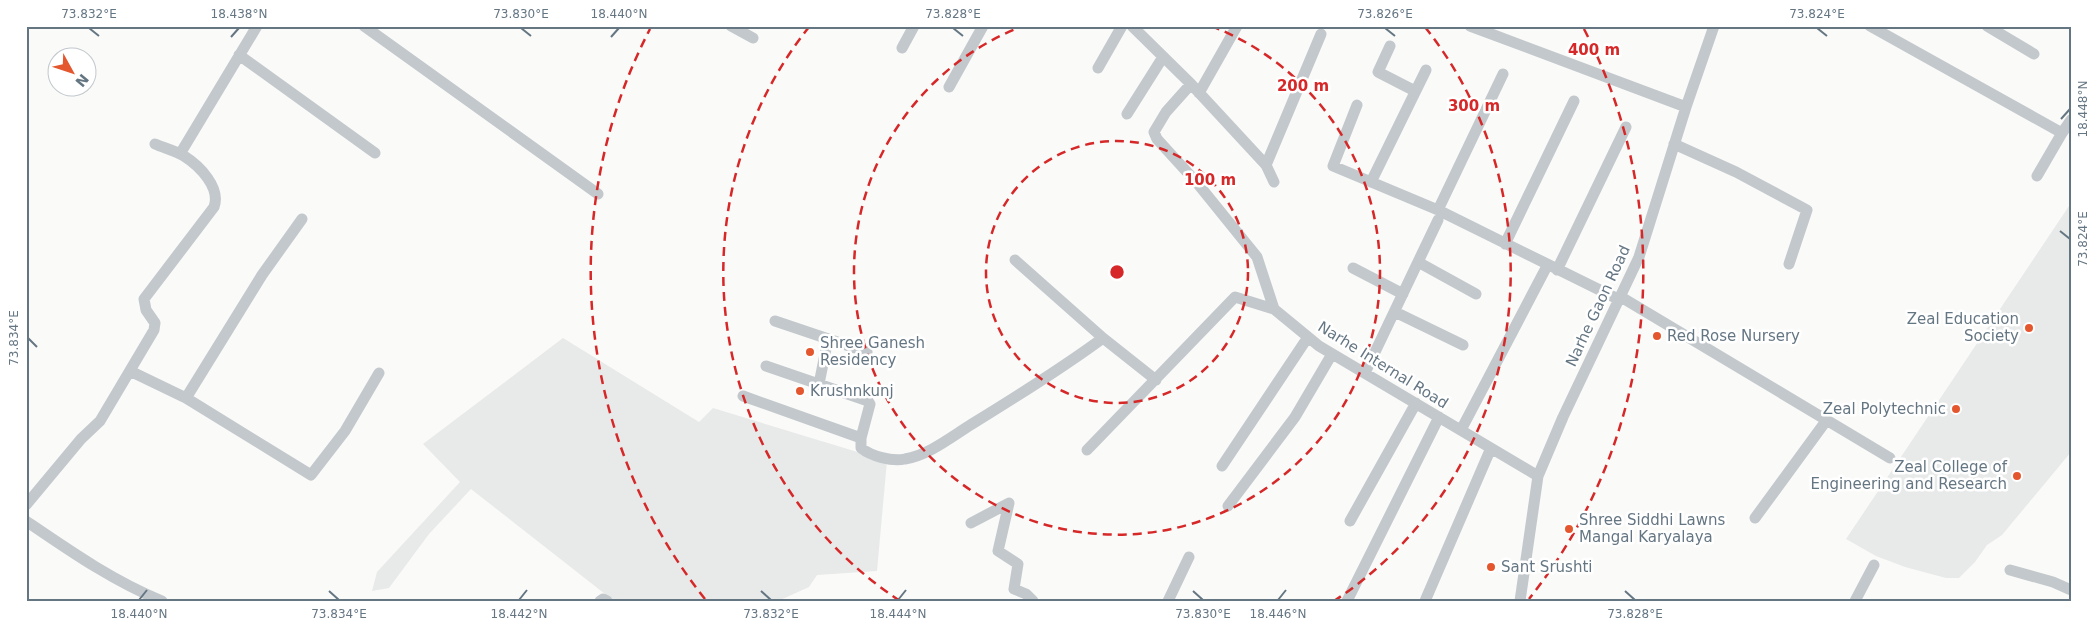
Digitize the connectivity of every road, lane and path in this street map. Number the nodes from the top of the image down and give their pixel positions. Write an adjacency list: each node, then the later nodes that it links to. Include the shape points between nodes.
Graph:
1 (256, 26): 18 (street)
2 (364, 26): 42 (street)
3 (731, 26): 14 (street)
4 (914, 26): 16 (street)
5 (983, 26): 24 (street)
6 (1122, 26): 20 (street)
7 (1132, 26): 19 (street)
8 (1237, 26): 26 (street)
9 (1470, 26): 29 (street)
10 (1714, 26): 29 (street, Narhe Gaon Road)
11 (1870, 26): 33 (street)
12 (1987, 26): 17 (street)
13 (1321, 34): 38 (street)
14 (753, 38)
15 (1390, 46): 25 (street, via 1378,72)
16 (902, 48)
17 (2034, 54)
18 (239, 55): 36 (street); 37 (street)
19 (1163, 57): 23 (street); 30 (street)
20 (1098, 68)
21 (1426, 70): 25 (street)
22 (1503, 74): 43 (street)
23 (1191, 84): 26 (street); 54 (street, via 1166,112 1154,132 1257,257)
24 (949, 87)
25 (1415, 91): 41 (street)
26 (1199, 93): 38 (street)
27 (1574, 101): 45 (street)
28 (1357, 105): 41 (street, via 1332,166)
29 (1686, 107): 35 (street, Narhe Gaon Road)
30 (1127, 114)
31 (2071, 120): 33 (street)
32 (1626, 127): 50 (street)
33 (2062, 133): 39 (street)
34 (155, 144): 37 (street)
35 (1674, 144): 48 (street, via 1807,210); 53 (street, Narhe Gaon Road, via 1638,257)
36 (375, 153)
37 (180, 154): 64 (street, via 207,178 216,203 144,298 143,304 154,322 154,330)
38 (1266, 165): 40 (street)
39 (2036, 176)
40 (1274, 182)
41 (1371, 182): 43 (street)
42 (598, 194)
43 (1438, 215): 45 (street); 47 (street)
44 (302, 219): 70 (street, via 262,275)
45 (1504, 244): 50 (street)
46 (1015, 260): 58 (street)
47 (1418, 262): 51 (street); 52 (street)
48 (1789, 264)
49 (1353, 268): 51 (street)
50 (1552, 268): 53 (street); 74 (street)
51 (1403, 294): 55 (street)
52 (1476, 294)
53 (1621, 298): 73 (street); 80 (street, Narhe Gaon Road)
54 (1274, 309): 57 (street, Narhe Internal Road); 67 (street, via 1235,297)
55 (1395, 312): 60 (street); 66 (street)
56 (775, 321): 59 (street)
57 (1308, 337): 62 (street, Narhe Internal Road); 79 (street)
58 (1103, 338): 67 (street); 75 (street, via 933,449 904,460 887,459 861,448)
59 (828, 339): 61 (street); 68 (street)
60 (1463, 345)
61 (867, 352)
62 (1332, 354): 66 (street, Narhe Internal Road); 82 (street, via 1295,417)
63 (766, 366): 68 (street)
64 (130, 371): 70 (street); 81 (street, via 100,421)
65 (379, 373): 70 (street, via 345,431 311,475)
66 (1365, 373): 71 (street, Narhe Internal Road)
67 (1156, 380): 77 (street)
68 (819, 384): 75 (street, via 868,401 870,404)
69 (743, 396): 75 (street)
70 (186, 398)
71 (1416, 403): 72 (street, Narhe Internal Road); 85 (street)
72 (1439, 417): 74 (street, Narhe Internal Road); 96 (street)
73 (1826, 421): 78 (street); 83 (street)
74 (1460, 430): 76 (street, Narhe Internal Road)
75 (861, 438)
76 (1491, 448): 80 (street, Narhe Internal Road); 97 (street)
77 (1087, 450)
78 (1890, 458)
79 (1222, 466)
80 (1538, 476): 98 (street, Narhe Gaon Road)
81 (26, 505)
82 (1228, 506)
83 (1755, 518)
84 (26, 521): 91 (street, via 95,567)
85 (1350, 521)
86 (971, 523): 94 (street, via 1009,503 998,552 1018,564 1014,589)
87 (1189, 557): 95 (street)
88 (1874, 565): 99 (street)
89 (2010, 570): 90 (street)
90 (2071, 590)
91 (162, 601)
92 (600, 601): 93 (street)
93 (607, 601)
94 (1033, 601)
95 (1168, 601)
96 (1347, 601)
97 (1425, 601)
98 (1520, 601)
99 (1855, 601)

